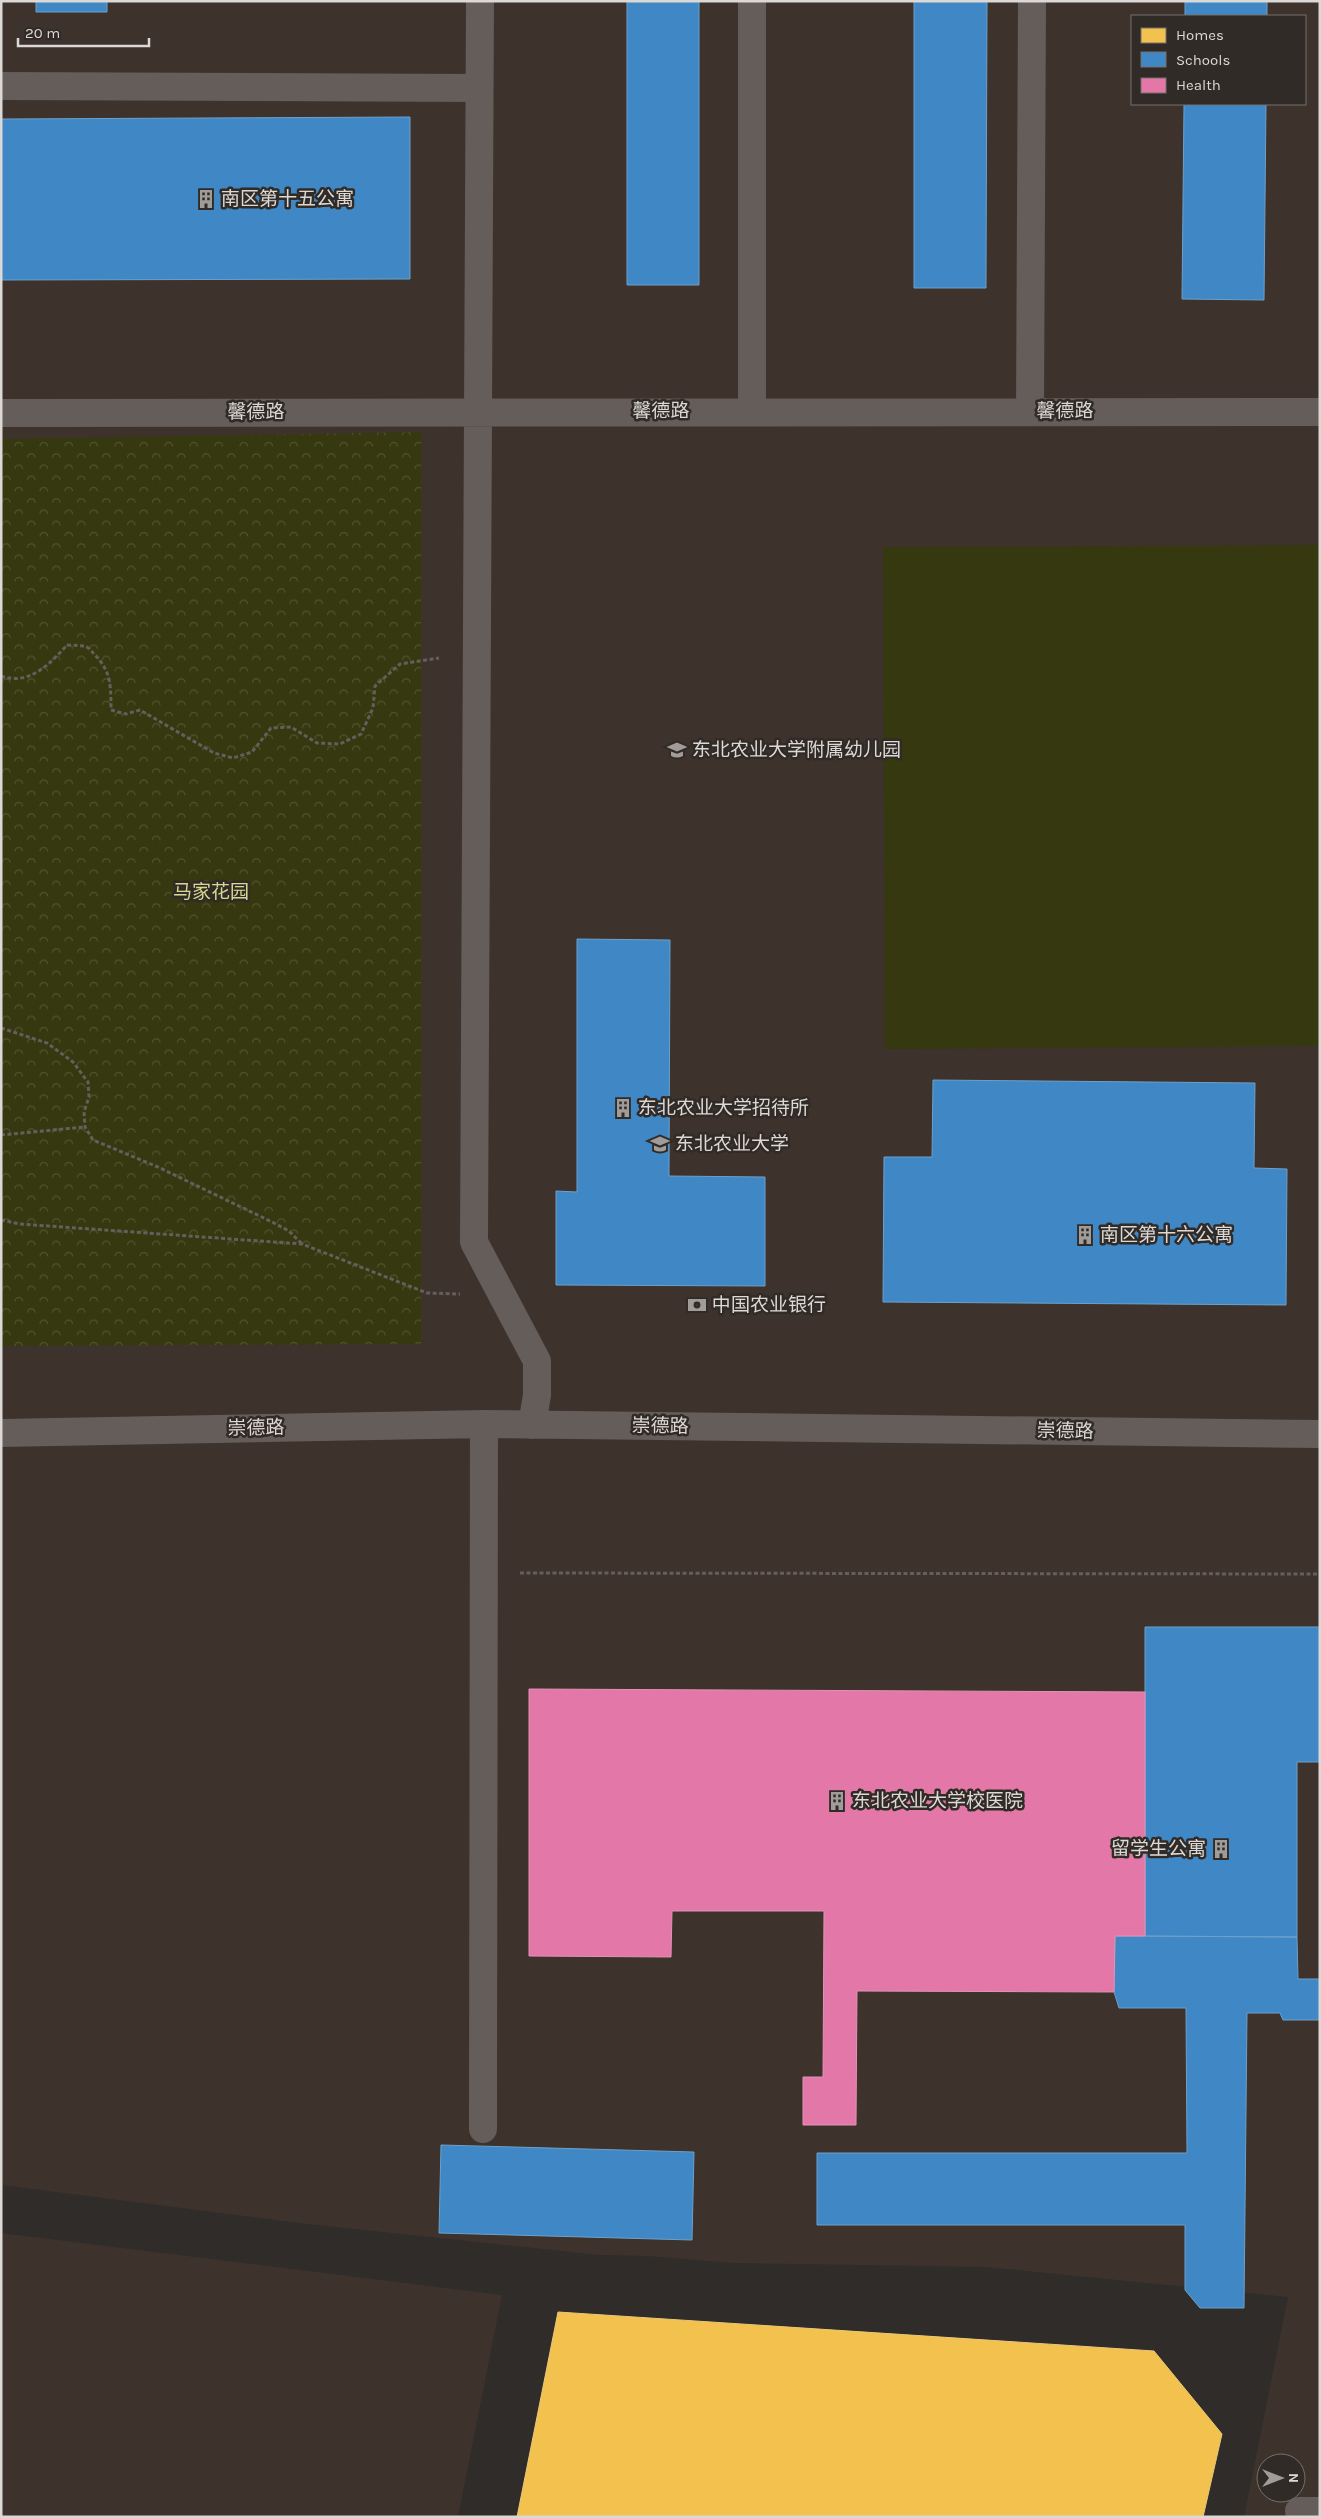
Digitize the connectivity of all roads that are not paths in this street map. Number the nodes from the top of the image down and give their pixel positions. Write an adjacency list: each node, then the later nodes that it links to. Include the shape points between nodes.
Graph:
1 (480, 1): 5 (street)
2 (752, 1): 7 (street)
3 (1032, 1): 8 (street)
4 (1, 86): 5 (street)
5 (479, 88): 6 (street)
6 (477, 411): 7 (street, 馨德路); 10 (street, 馨德路); 12 (street, via 474,1242 537,1361 538,1395)
7 (752, 411): 8 (street, 馨德路)
8 (1030, 411): 9 (street, 馨德路)
9 (1320, 412)
10 (1, 413)
11 (484, 1424): 12 (street, 崇德路); 13 (street, 崇德路); 15 (street)
12 (532, 1425): 14 (street, 崇德路)
13 (1, 1433)
14 (1320, 1434)
15 (483, 2129)

